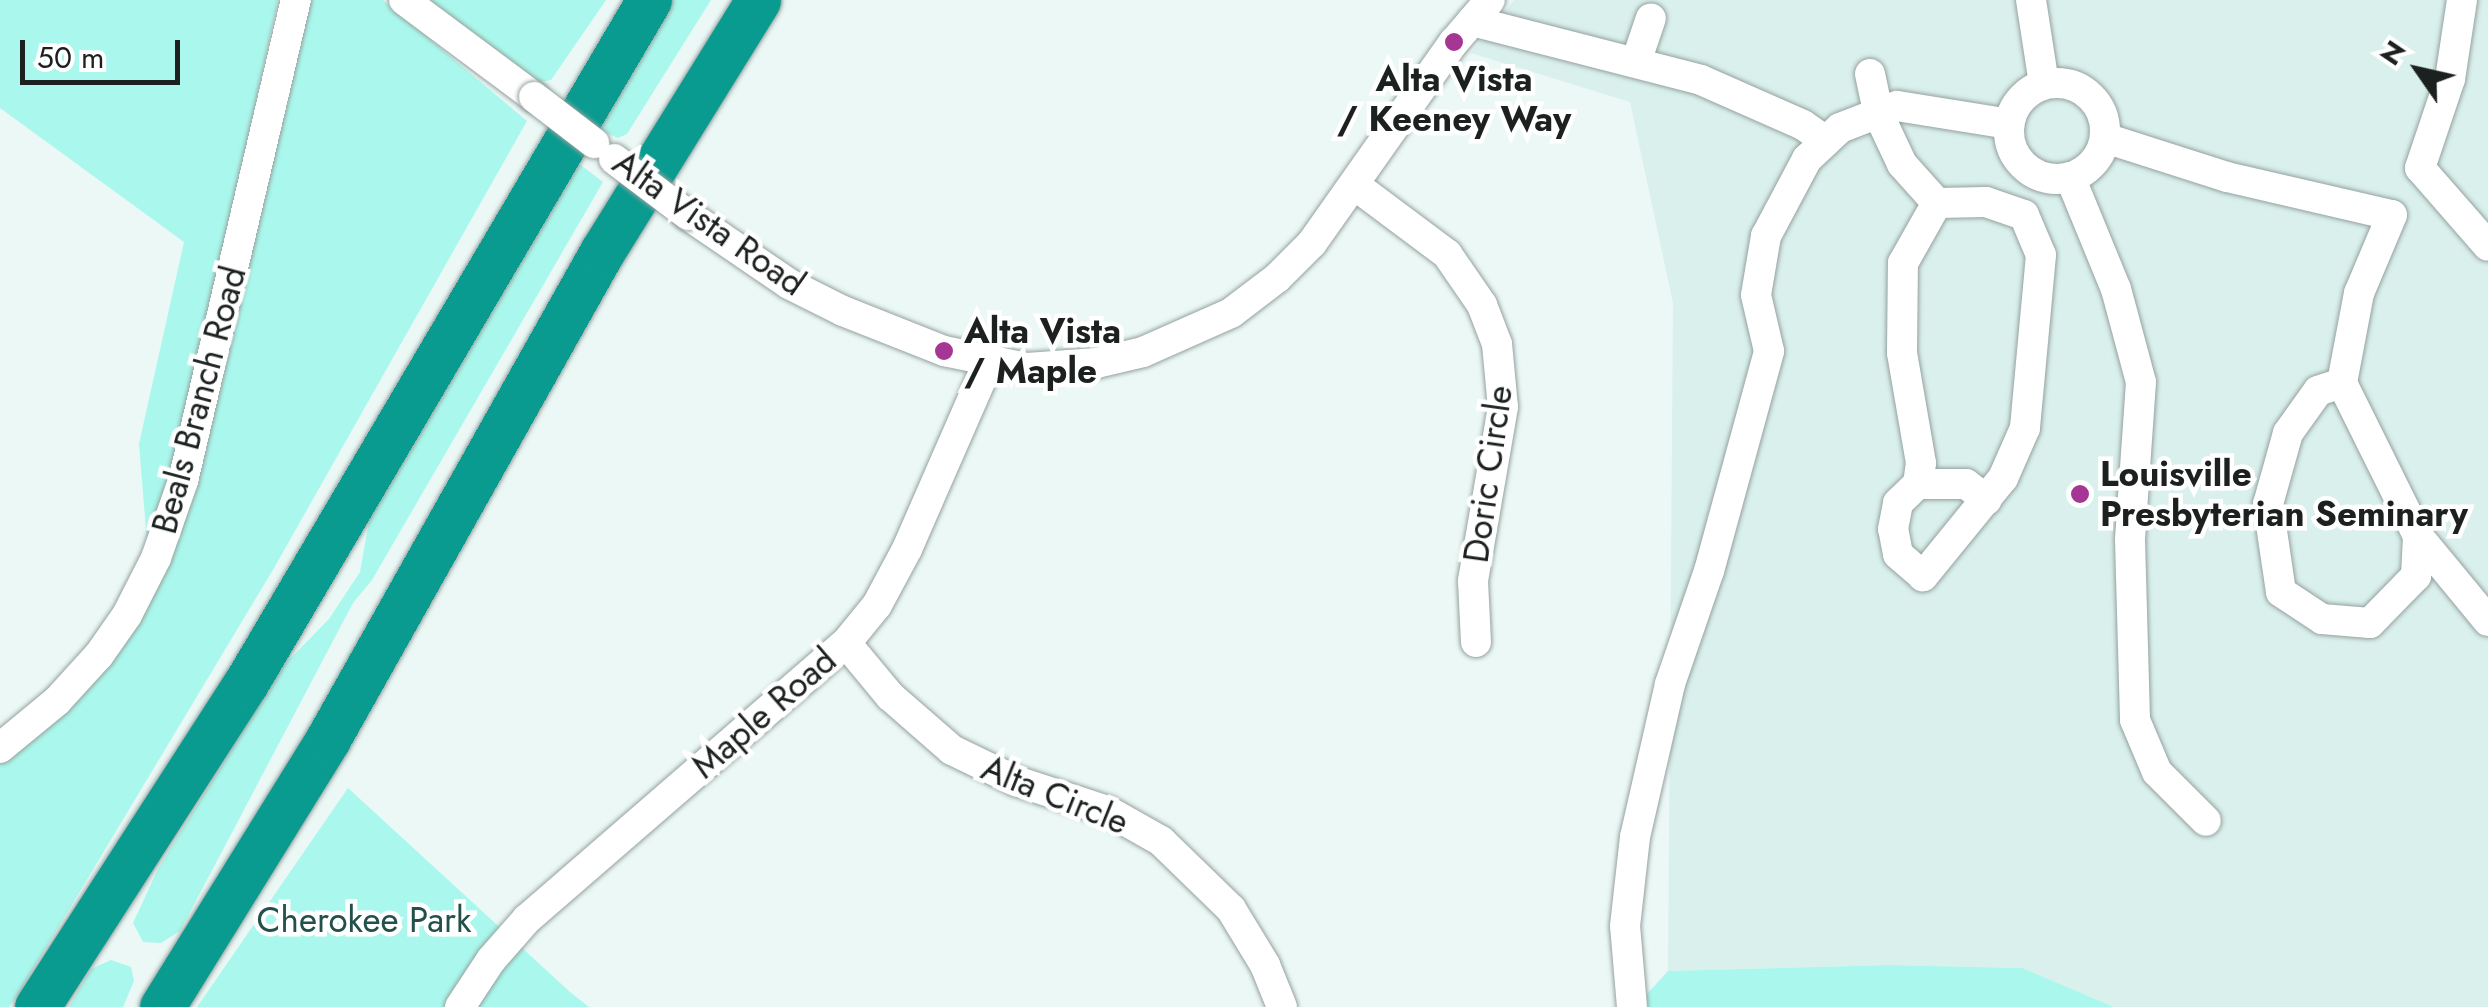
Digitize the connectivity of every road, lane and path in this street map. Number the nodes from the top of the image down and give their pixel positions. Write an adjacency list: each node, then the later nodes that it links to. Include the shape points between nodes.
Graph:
1 (296, 0): 28 (street, Beals Branch Road, via 183,482 156,558 99,655)
2 (404, 0): 20 (street, Alta Vista Road, bridge, via 748,259 843,311)
3 (649, 0): 30 (highway, via 246,683)
4 (758, 0): 31 (highway, via 602,252 328,739)
5 (2031, 0): 11 (street)
6 (2462, 0): 19 (street, via 2450,79 2420,168)
7 (1481, 10): 9 (street); 17 (street, Alta Vista Road)
8 (1652, 18): 9 (street)
9 (1636, 62): 15 (street, via 1700,80)
10 (1870, 74): 12 (street)
11 (2044, 84): 13 (street, via 2021,99); 14 (street, via 2071,84 2094,99)
12 (1878, 113): 13 (street, via 1898,106); 15 (street); 18 (street, via 1902,164)
13 (2010, 124): 16 (street, via 2013,150 2031,171)
14 (2105, 138): 16 (street, via 2093,163); 21 (street, via 2227,177 2392,215 2359,293)
15 (1826, 141): 34 (street, via 1807,158 1766,236 1756,295 1768,351 1670,684 1635,837 1625,926)
16 (2070, 177): 29 (street, via 2113,280 2141,382 2130,540 2135,720 2157,772)
17 (1356, 186): 20 (street, Alta Vista Road, via 1277,278 1231,313 1180,339 1097,363 1026,368); 26 (street, Doric Circle, via 1447,254 1482,304 1497,344 1502,407 1473,581)
18 (1937, 203): 22 (street, via 1903,263 1902,353 1921,463); 23 (street, via 1986,202 2024,215 2042,256 2025,428)
19 (2488, 246)
20 (989, 361): 27 (street, Maple Road, via 907,549)
21 (2342, 383): 24 (street); 24 (street, via 2318,390 2288,433 2268,504 2281,592 2322,619 2370,623 2416,576)
22 (1918, 484): 23 (street, via 1966,484); 23 (street, via 1898,503 1893,529 1898,554 1922,576)
23 (1987, 500)
24 (2418, 536): 25 (street)
25 (2488, 621)
26 (1476, 642)
27 (846, 643): 32 (street, Maple Road, via 527,920); 33 (street, Alta Circle, via 890,696 952,750 1016,781 1108,811 1160,841 1231,909)
28 (0, 748)
29 (2206, 821)
30 (37, 1007)
31 (162, 1007)
32 (460, 1007)
33 (1282, 1007)
34 (1632, 1007)

